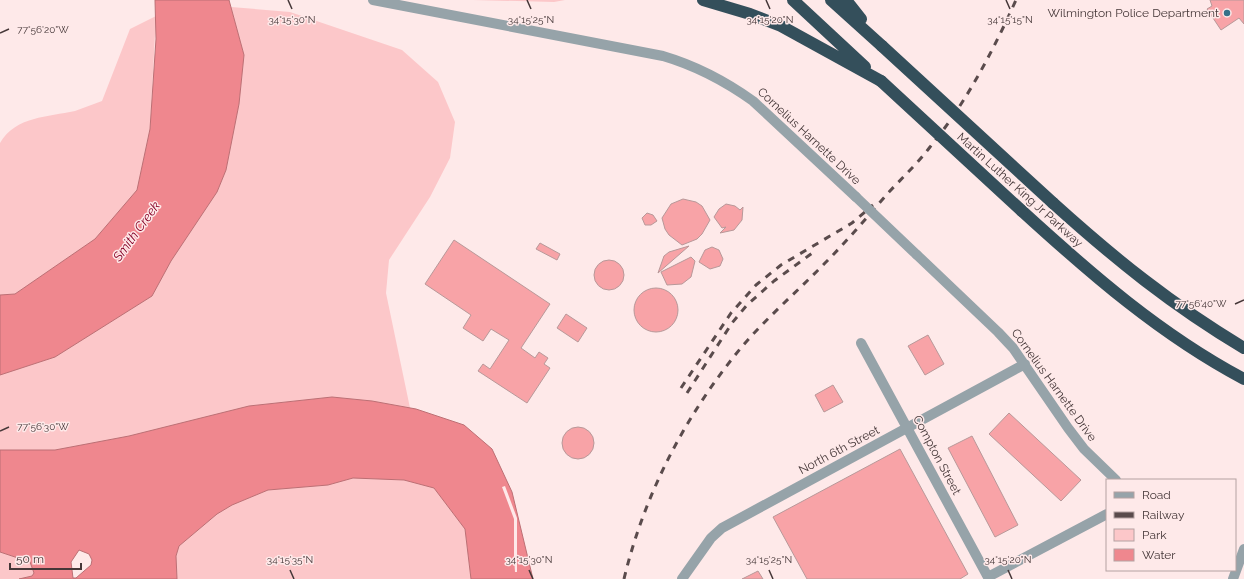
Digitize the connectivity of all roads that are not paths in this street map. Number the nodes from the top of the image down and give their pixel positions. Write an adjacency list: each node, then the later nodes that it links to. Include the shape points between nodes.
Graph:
1 (373, 0): 10 (street, Cornelius Harnette Drive, bridge, via 657,54 697,67 729,84 753,100 856,197 998,332)
2 (703, 0): 7 (highway, via 781,26)
3 (793, 0): 7 (highway, Martin Luther King Jr Parkway)
4 (831, 0): 6 (highway, Martin Luther King Jr Parkway)
5 (846, 0): 6 (highway)
6 (882, 46): 9 (highway, Martin Luther King Jr Parkway, bridge, via 1136,276 1181,309)
7 (881, 81): 11 (highway, Martin Luther King Jr Parkway, bridge, via 1073,258 1125,301)
8 (861, 343): 12 (street, Compton Street)
9 (1244, 348)
10 (1025, 364): 12 (street, North 6th Street); 13 (street, Cornelius Harnette Drive, via 1084,449)
11 (1244, 379)
12 (908, 429): 17 (street, Compton Street); 18 (street, North 6th Street, via 722,528 711,538)
13 (1115, 479)
14 (1106, 515): 17 (street)
15 (1244, 548): 16 (street)
16 (1236, 571)
17 (989, 578)
18 (682, 579)

